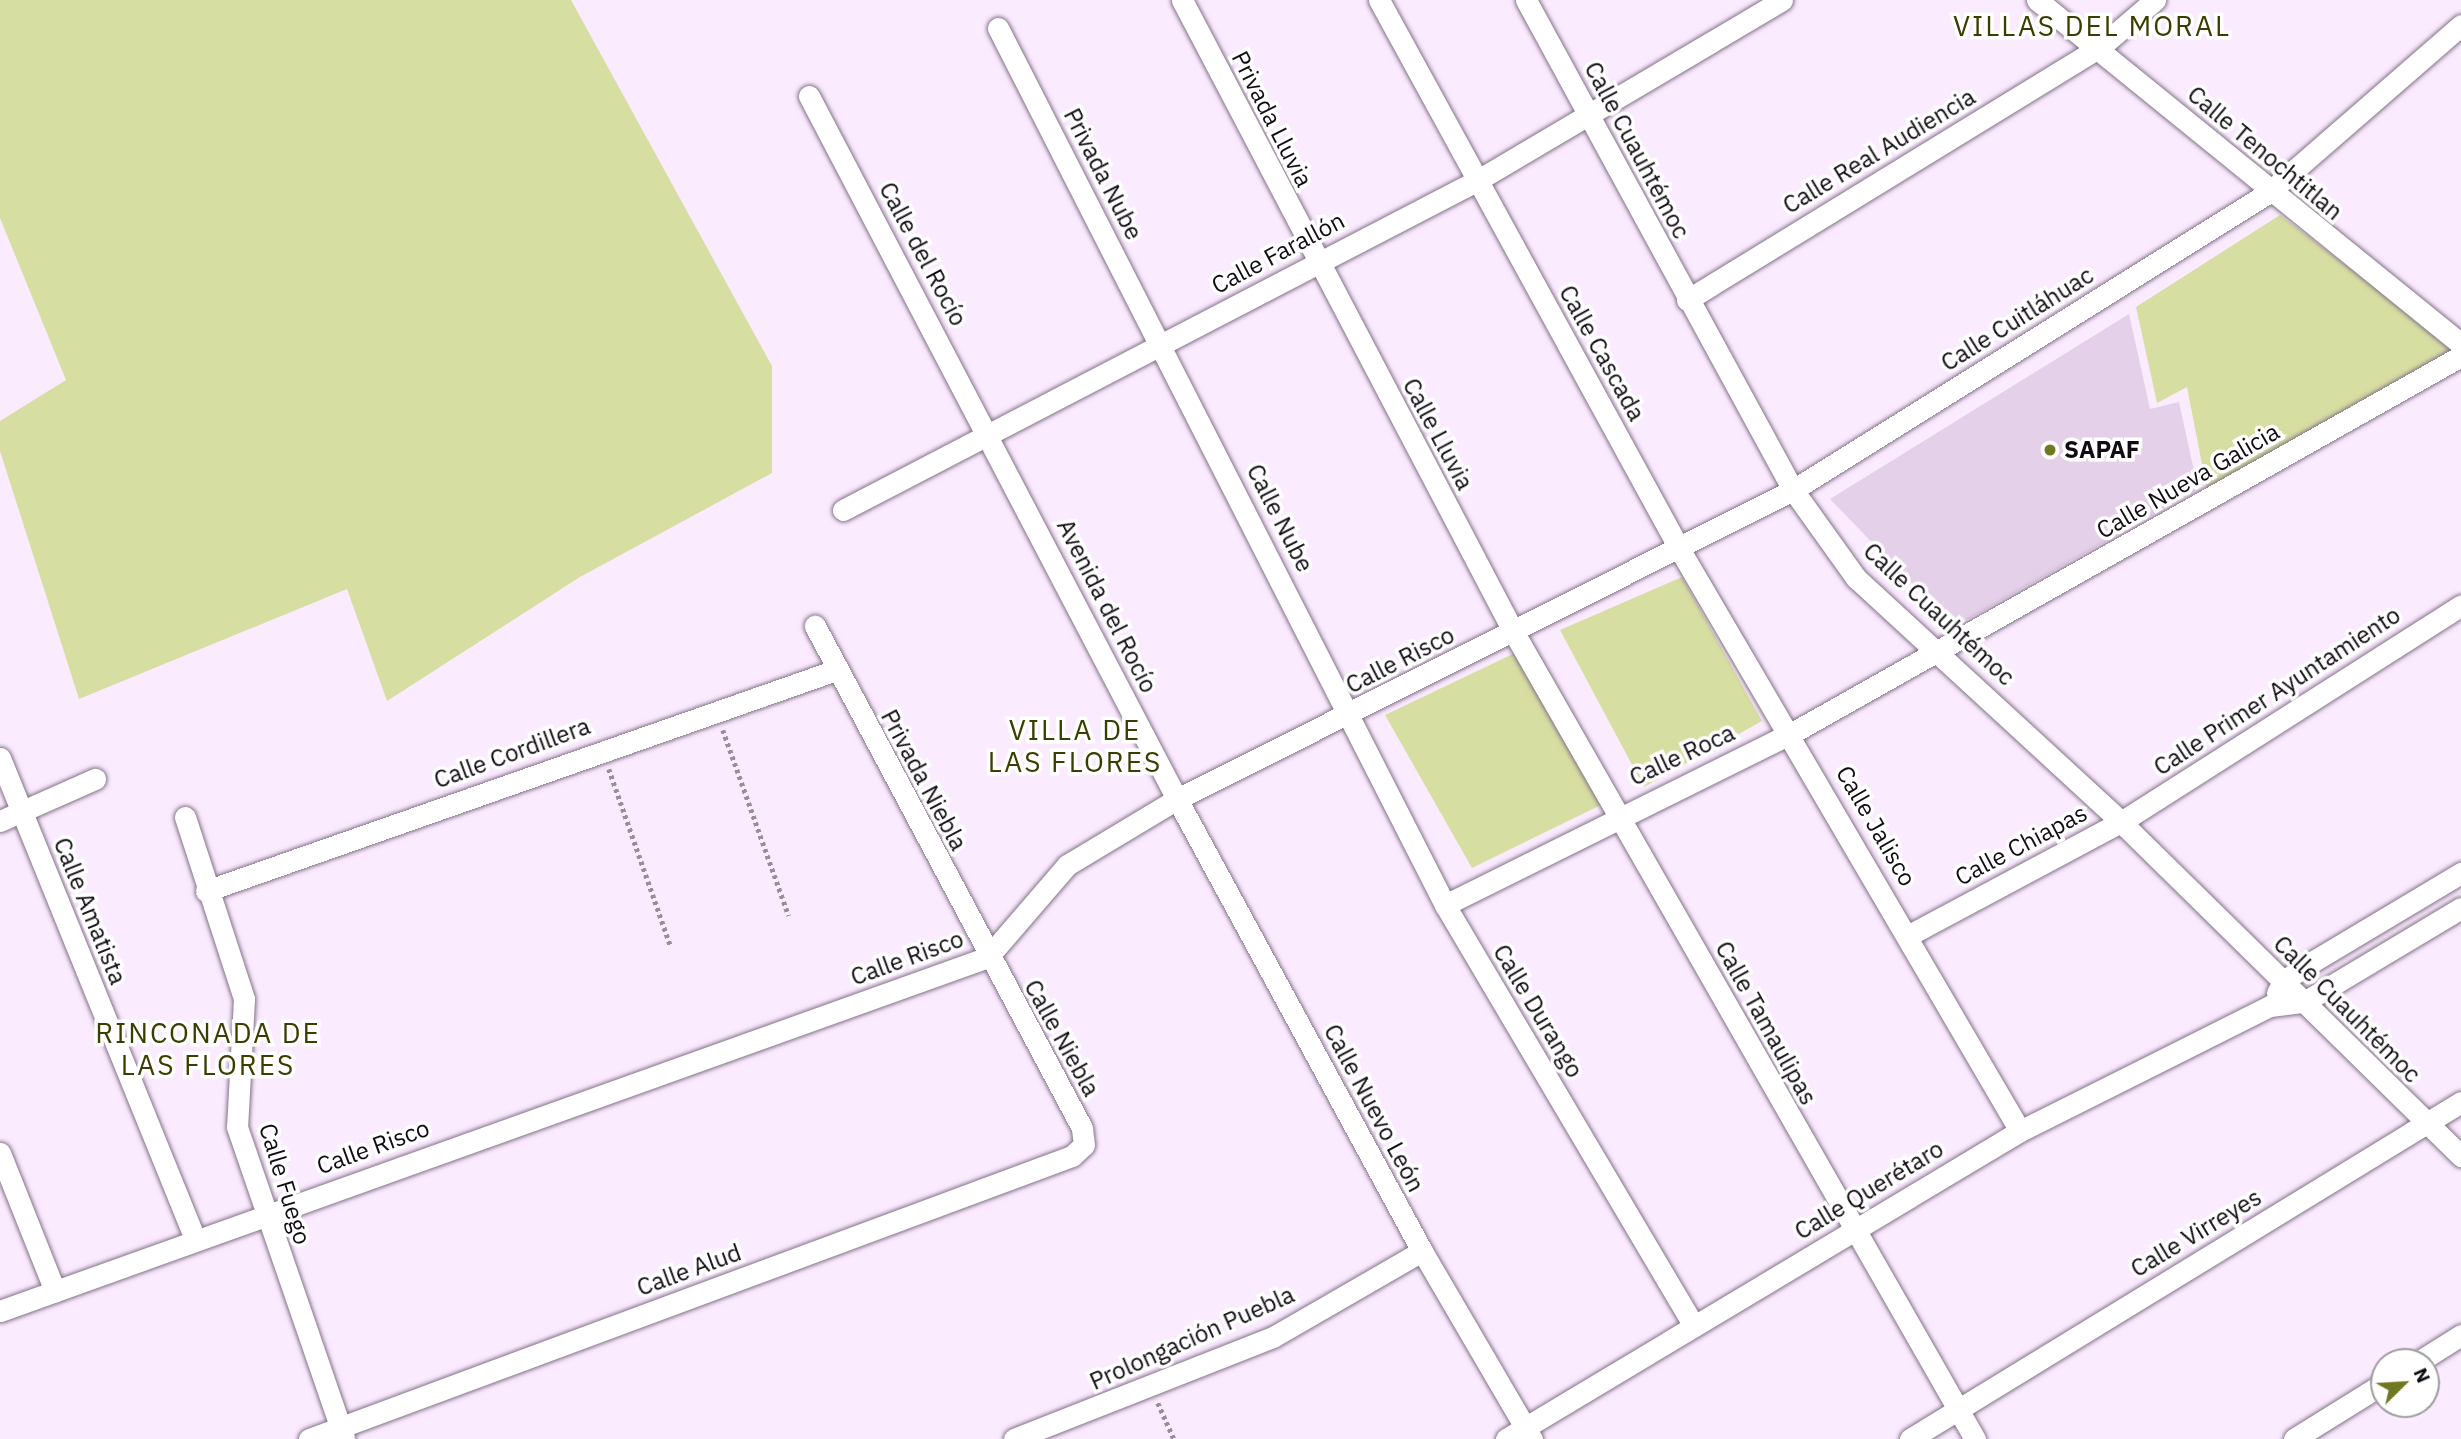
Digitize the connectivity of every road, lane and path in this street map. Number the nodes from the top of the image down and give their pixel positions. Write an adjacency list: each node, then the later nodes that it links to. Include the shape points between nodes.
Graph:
1 (1182, 0): 14 (street, Privada Lluvia)
2 (1379, 0): 12 (street, Calle Cascada)
3 (1525, 0): 11 (street, Calle Cuauhtémoc)
4 (1782, 0): 11 (street, Calle Farallón)
5 (2037, 0): 9 (street, Calle Tenochtitlan)
6 (2155, 0): 9 (street, Calle Real Audiencia)
7 (2461, 25): 13 (street, Calle Cuitláhuac)
8 (998, 28): 16 (street, Privada Nube)
9 (2099, 48): 13 (street, Calle Tenochtitlan); 15 (street, Calle Real Audiencia)
10 (809, 96): 19 (street, Calle del Rocío)
11 (1590, 116): 12 (street, Calle Farallón); 15 (street, Calle Cuauhtémoc)
12 (1478, 180): 14 (street, Calle Farallón); 22 (street, Calle Cascada)
13 (2268, 193): 17 (street, Calle Tenochtitlan); 20 (street, Calle Cuitláhuac)
14 (1316, 262): 16 (street, Calle Farallón); 25 (street, Calle Lluvia)
15 (1687, 300): 20 (street, Calle Cuauhtémoc)
16 (1161, 344): 19 (street, Calle Farallón); 29 (street, Calle Nube)
17 (2461, 344)
18 (2461, 356): 26 (street, Calle Nueva Galicia)
19 (990, 437): 21 (street, Calle Farallón); 34 (street, Avenida del Rocío)
20 (1793, 490): 22 (street, Calle Risco); 26 (street, Calle Cuauhtémoc, via 1856,578)
21 (843, 510)
22 (1680, 550): 25 (street, Calle Risco); 30 (street, Calle Jalisco)
23 (2461, 605): 39 (street, Calle Primer Ayuntamiento)
24 (815, 626): 27 (street, Privada Niebla)
25 (1513, 631): 29 (street, Calle Risco); 36 (street, Calle Tamaulipas)
26 (1941, 652): 30 (street, Calle Roca); 39 (street, Calle Cuauhtémoc)
27 (836, 670): 28 (street, Calle Cordillera); 47 (street, Privada Niebla)
28 (716, 709): 31 (street, Calle Cordillera); 44 (path)
29 (1351, 715): 34 (street, Calle Risco); 42 (street, Calle Durango)
30 (1792, 733): 36 (street, Calle Roca); 45 (street, Calle Jalisco)
31 (601, 749): 41 (street, Calle Cordillera); 46 (path)
32 (0, 758): 35 (street, Calle Amatista)
33 (95, 779): 35 (street)
34 (1177, 799): 47 (street, Calle Risco, via 1068,865); 60 (street, Calle Nuevo León)
35 (21, 812): 38 (street); 59 (street, Calle Amatista)
36 (1619, 814): 42 (street, Calle Roca); 58 (street, Calle Tamaulipas)
37 (185, 817): 41 (street, Calle Fuego)
38 (0, 821)
39 (2121, 822): 45 (street, Calle Chiapas); 48 (street, Calle Cuauhtémoc)
40 (2461, 873): 48 (street)
41 (206, 891): 57 (street, Calle Fuego, via 244,999 237,1127)
42 (1445, 905): 63 (street, Calle Durango)
43 (2461, 908): 49 (street)
44 (789, 916)
45 (1909, 934): 53 (street, Calle Jalisco)
46 (671, 947)
47 (988, 957): 54 (street, Calle Niebla, via 1082,1128); 57 (street, Calle Risco)
48 (2283, 981): 49 (street, Calle Cuauhtémoc); 50 (street)
49 (2304, 1002): 50 (street, Calle Querétaro); 52 (street, Calle Cuauhtémoc)
50 (2270, 1006): 53 (street, Calle Querétaro)
51 (2461, 1102): 52 (street, Calle Virreyes)
52 (2426, 1124): 56 (street, Calle Cuauhtémoc); 68 (street, Calle Virreyes)
53 (2020, 1131): 58 (street, Calle Querétaro)
54 (1084, 1145): 69 (street, Calle Alud, via 1072,1156)
55 (0, 1153): 61 (street)
56 (2461, 1156)
57 (263, 1214): 59 (street, Calle Risco); 69 (street, Calle Fuego)
58 (1851, 1230): 63 (street, Calle Querétaro); 68 (street, Calle Tamaulipas)
59 (195, 1239): 61 (street, Calle Risco)
60 (1422, 1251): 66 (street, Prolongación Puebla, via 1273,1337); 70 (street, Calle Nuevo León)
61 (55, 1291): 62 (street, Calle Risco)
62 (0, 1311)
63 (1694, 1326): 70 (street, Calle Querétaro)
64 (2461, 1335): 65 (street)
65 (2440, 1348)
66 (1152, 1390): 72 (street, Prolongación Puebla); 73 (path)
67 (2370, 1392): 77 (street)
68 (1958, 1409): 75 (street, Calle Virreyes); 76 (street, Calle Tamaulipas)
69 (342, 1433): 71 (street, Calle Alud)
70 (1529, 1434): 74 (street, Calle Querétaro)
71 (309, 1439)
72 (1014, 1439)
73 (1174, 1439)
74 (1506, 1439)
75 (1910, 1439)
76 (1975, 1439)
77 (2294, 1439)

